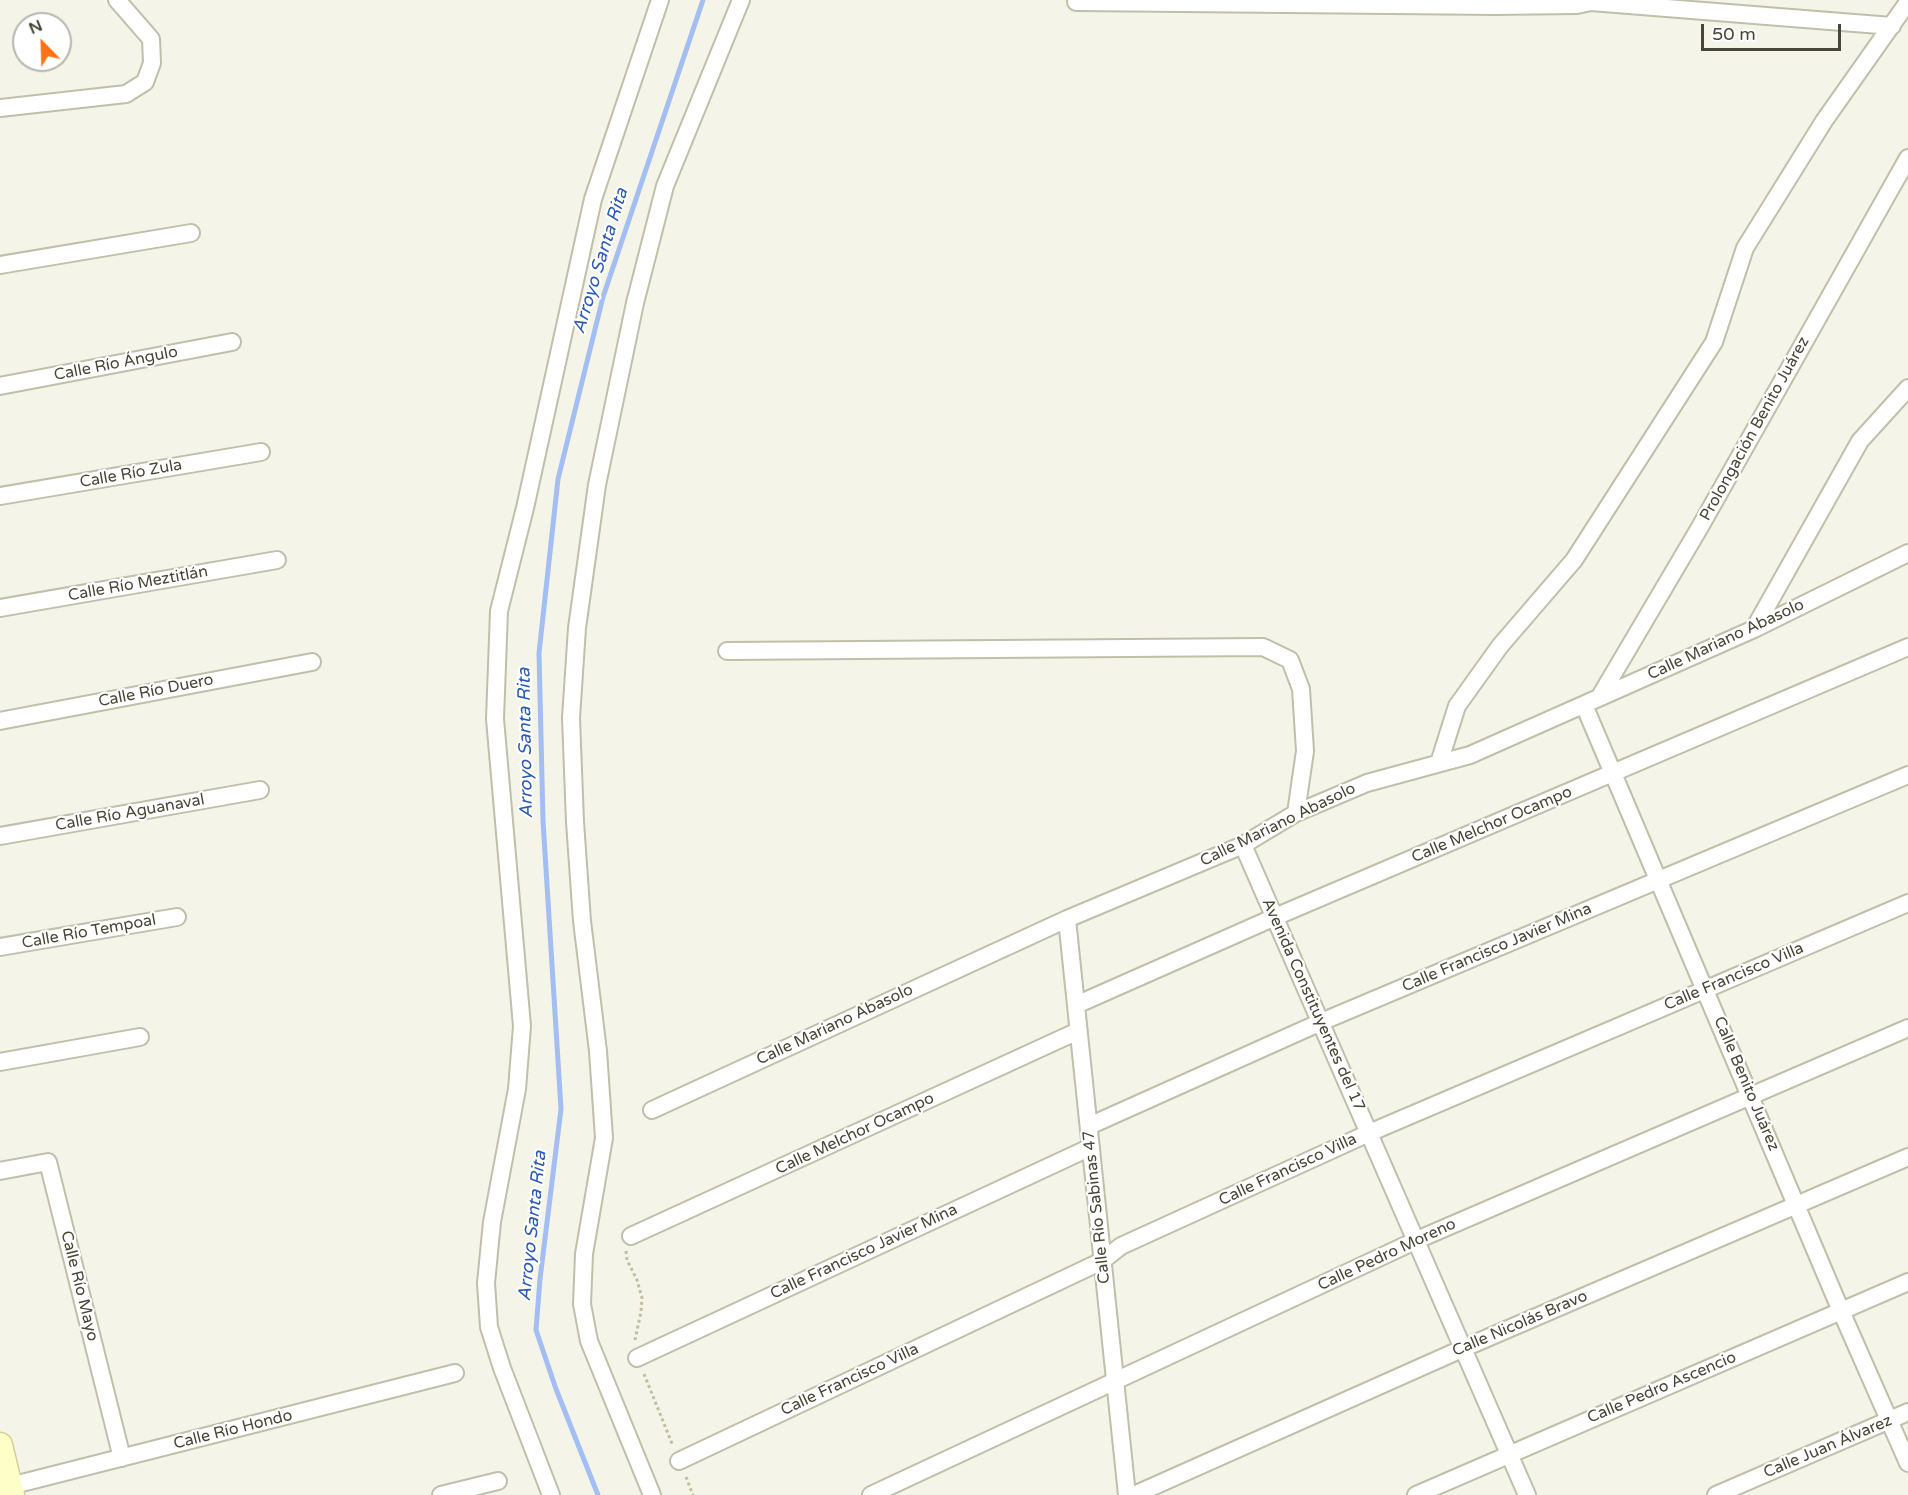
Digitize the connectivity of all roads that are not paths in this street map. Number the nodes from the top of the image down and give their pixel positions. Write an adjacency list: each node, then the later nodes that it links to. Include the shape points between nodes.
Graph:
1 (117, 0): 7 (street, via 151,39 152,63 145,82 126,93)
2 (660, 0): 73 (street, via 593,199 500,611 495,719 522,1026 517,1089 492,1222 486,1283 489,1327)
3 (741, 0): 74 (street, via 664,186 635,303 597,485 577,628 571,718 582,921 604,1138 584,1254 582,1304 589,1341)
4 (1076, 2): 6 (street, via 1495,6 1591,2)
5 (1908, 2): 6 (street)
6 (1892, 26): 26 (street, via 1824,121 1745,248 1714,342 1574,560 1500,646 1457,706)
7 (0, 108)
8 (1908, 158): 23 (street, Prolongación Benito Juárez)
9 (191, 233): 10 (street)
10 (0, 265)
11 (232, 342): 12 (street, Calle Río Ángulo)
12 (0, 386)
13 (1908, 388): 19 (street, via 1860,441)
14 (261, 452): 15 (street, Calle Río Zula)
15 (0, 496)
16 (1908, 553): 19 (street, Calle Mariano Abasolo)
17 (277, 560): 18 (street, Calle Río Meztitlán)
18 (0, 608)
19 (1754, 628): 23 (street, Calle Mariano Abasolo)
20 (1908, 647): 27 (street, Calle Melchor Ocampo)
21 (727, 651): 30 (street, via 1263,647 1290,660 1301,689 1305,751)
22 (312, 662): 25 (street, Calle Río Duero)
23 (1599, 698): 24 (street, Calle Mariano Abasolo)
24 (1584, 705): 26 (street, Calle Mariano Abasolo, via 1470,755); 27 (street, Calle Benito Juárez)
25 (0, 721)
26 (1439, 763): 30 (street, Calle Mariano Abasolo, via 1367,783)
27 (1613, 773): 33 (street, Calle Benito Juárez); 36 (street, Calle Melchor Ocampo)
28 (1908, 775): 33 (street, Calle Francisco Javier Mina)
29 (260, 790): 31 (street, Calle Río Aguanaval)
30 (1296, 813): 32 (street, Calle Mariano Abasolo)
31 (0, 836)
32 (1244, 845): 36 (street, Avenida Constituyentes del 17); 37 (street, Calle Mariano Abasolo)
33 (1659, 880): 39 (street, Calle Benito Juárez); 41 (street, Calle Francisco Javier Mina)
34 (1908, 903): 39 (street, Calle Francisco Villa)
35 (177, 917): 38 (street, Calle Río Tempoal)
36 (1275, 917): 40 (street, Calle Melchor Ocampo); 41 (street, Avenida Constituyentes del 17)
37 (1067, 919): 40 (street, Calle Río Sabinas 47); 47 (street, Calle Mariano Abasolo)
38 (0, 947)
39 (1705, 990): 46 (street, Calle Benito Juárez); 49 (street, Calle Francisco Villa)
40 (1076, 1005): 43 (street, Calle Río Sabinas 47)
41 (1321, 1022): 48 (street, Calle Francisco Javier Mina); 49 (street, Avenida Constituyentes del 17)
42 (1908, 1028): 46 (street, Calle Pedro Moreno)
43 (1078, 1031): 48 (street, Calle Río Sabinas 47); 54 (street, Calle Melchor Ocampo)
44 (140, 1037): 45 (street)
45 (0, 1062)
46 (1751, 1096): 53 (street, Calle Benito Juárez); 55 (street, Calle Pedro Moreno)
47 (652, 1110)
48 (1089, 1126): 50 (street, Calle Río Sabinas 47)
49 (1369, 1133): 55 (street, Avenida Constituyentes del 17); 56 (street, Calle Francisco Villa, via 1121,1246)
50 (1091, 1147): 56 (street, Calle Río Sabinas 47); 60 (street, Calle Francisco Javier Mina)
51 (1908, 1157): 53 (street, Calle Nicolás Bravo)
52 (0, 1170): 67 (street, Calle Río Mayo, via 48,1162)
53 (1797, 1205): 58 (street, Calle Benito Juárez); 59 (street, Calle Nicolás Bravo)
54 (631, 1236)
55 (1416, 1240): 59 (street, Avenida Constituyentes del 17); 62 (street, Calle Pedro Moreno)
56 (1102, 1261): 62 (street, Calle Río Sabinas 47); 68 (street, Calle Francisco Villa)
57 (1908, 1282): 58 (street, Calle Pedro Ascencio)
58 (1841, 1311): 64 (street, Calle Benito Juárez); 66 (street, Calle Pedro Ascencio)
59 (1464, 1348): 66 (street, Avenida Constituyentes del 17); 77 (street, Calle Nicolás Bravo)
60 (637, 1358)
61 (455, 1373): 67 (street, Calle Río Hondo)
62 (1115, 1382): 75 (street, Calle Pedro Moreno); 76 (street, Calle Río Sabinas 47)
63 (1908, 1412): 64 (street, Calle Juan Álvarez)
64 (1890, 1420): 69 (street, Calle Benito Juárez); 80 (street, Calle Juan Álvarez)
65 (0, 1445): 71 (street)
66 (1509, 1454): 78 (street, Calle Pedro Ascencio); 79 (street, Avenida Constituyentes del 17)
67 (122, 1458): 71 (street, Calle Río Hondo)
68 (679, 1461)
69 (1908, 1463)
70 (498, 1481): 72 (street)
71 (11, 1491)
72 (441, 1495)
73 (551, 1495)
74 (652, 1495)
75 (871, 1495)
76 (1127, 1495)
77 (1134, 1495)
78 (1416, 1495)
79 (1527, 1495)
80 (1716, 1495)

